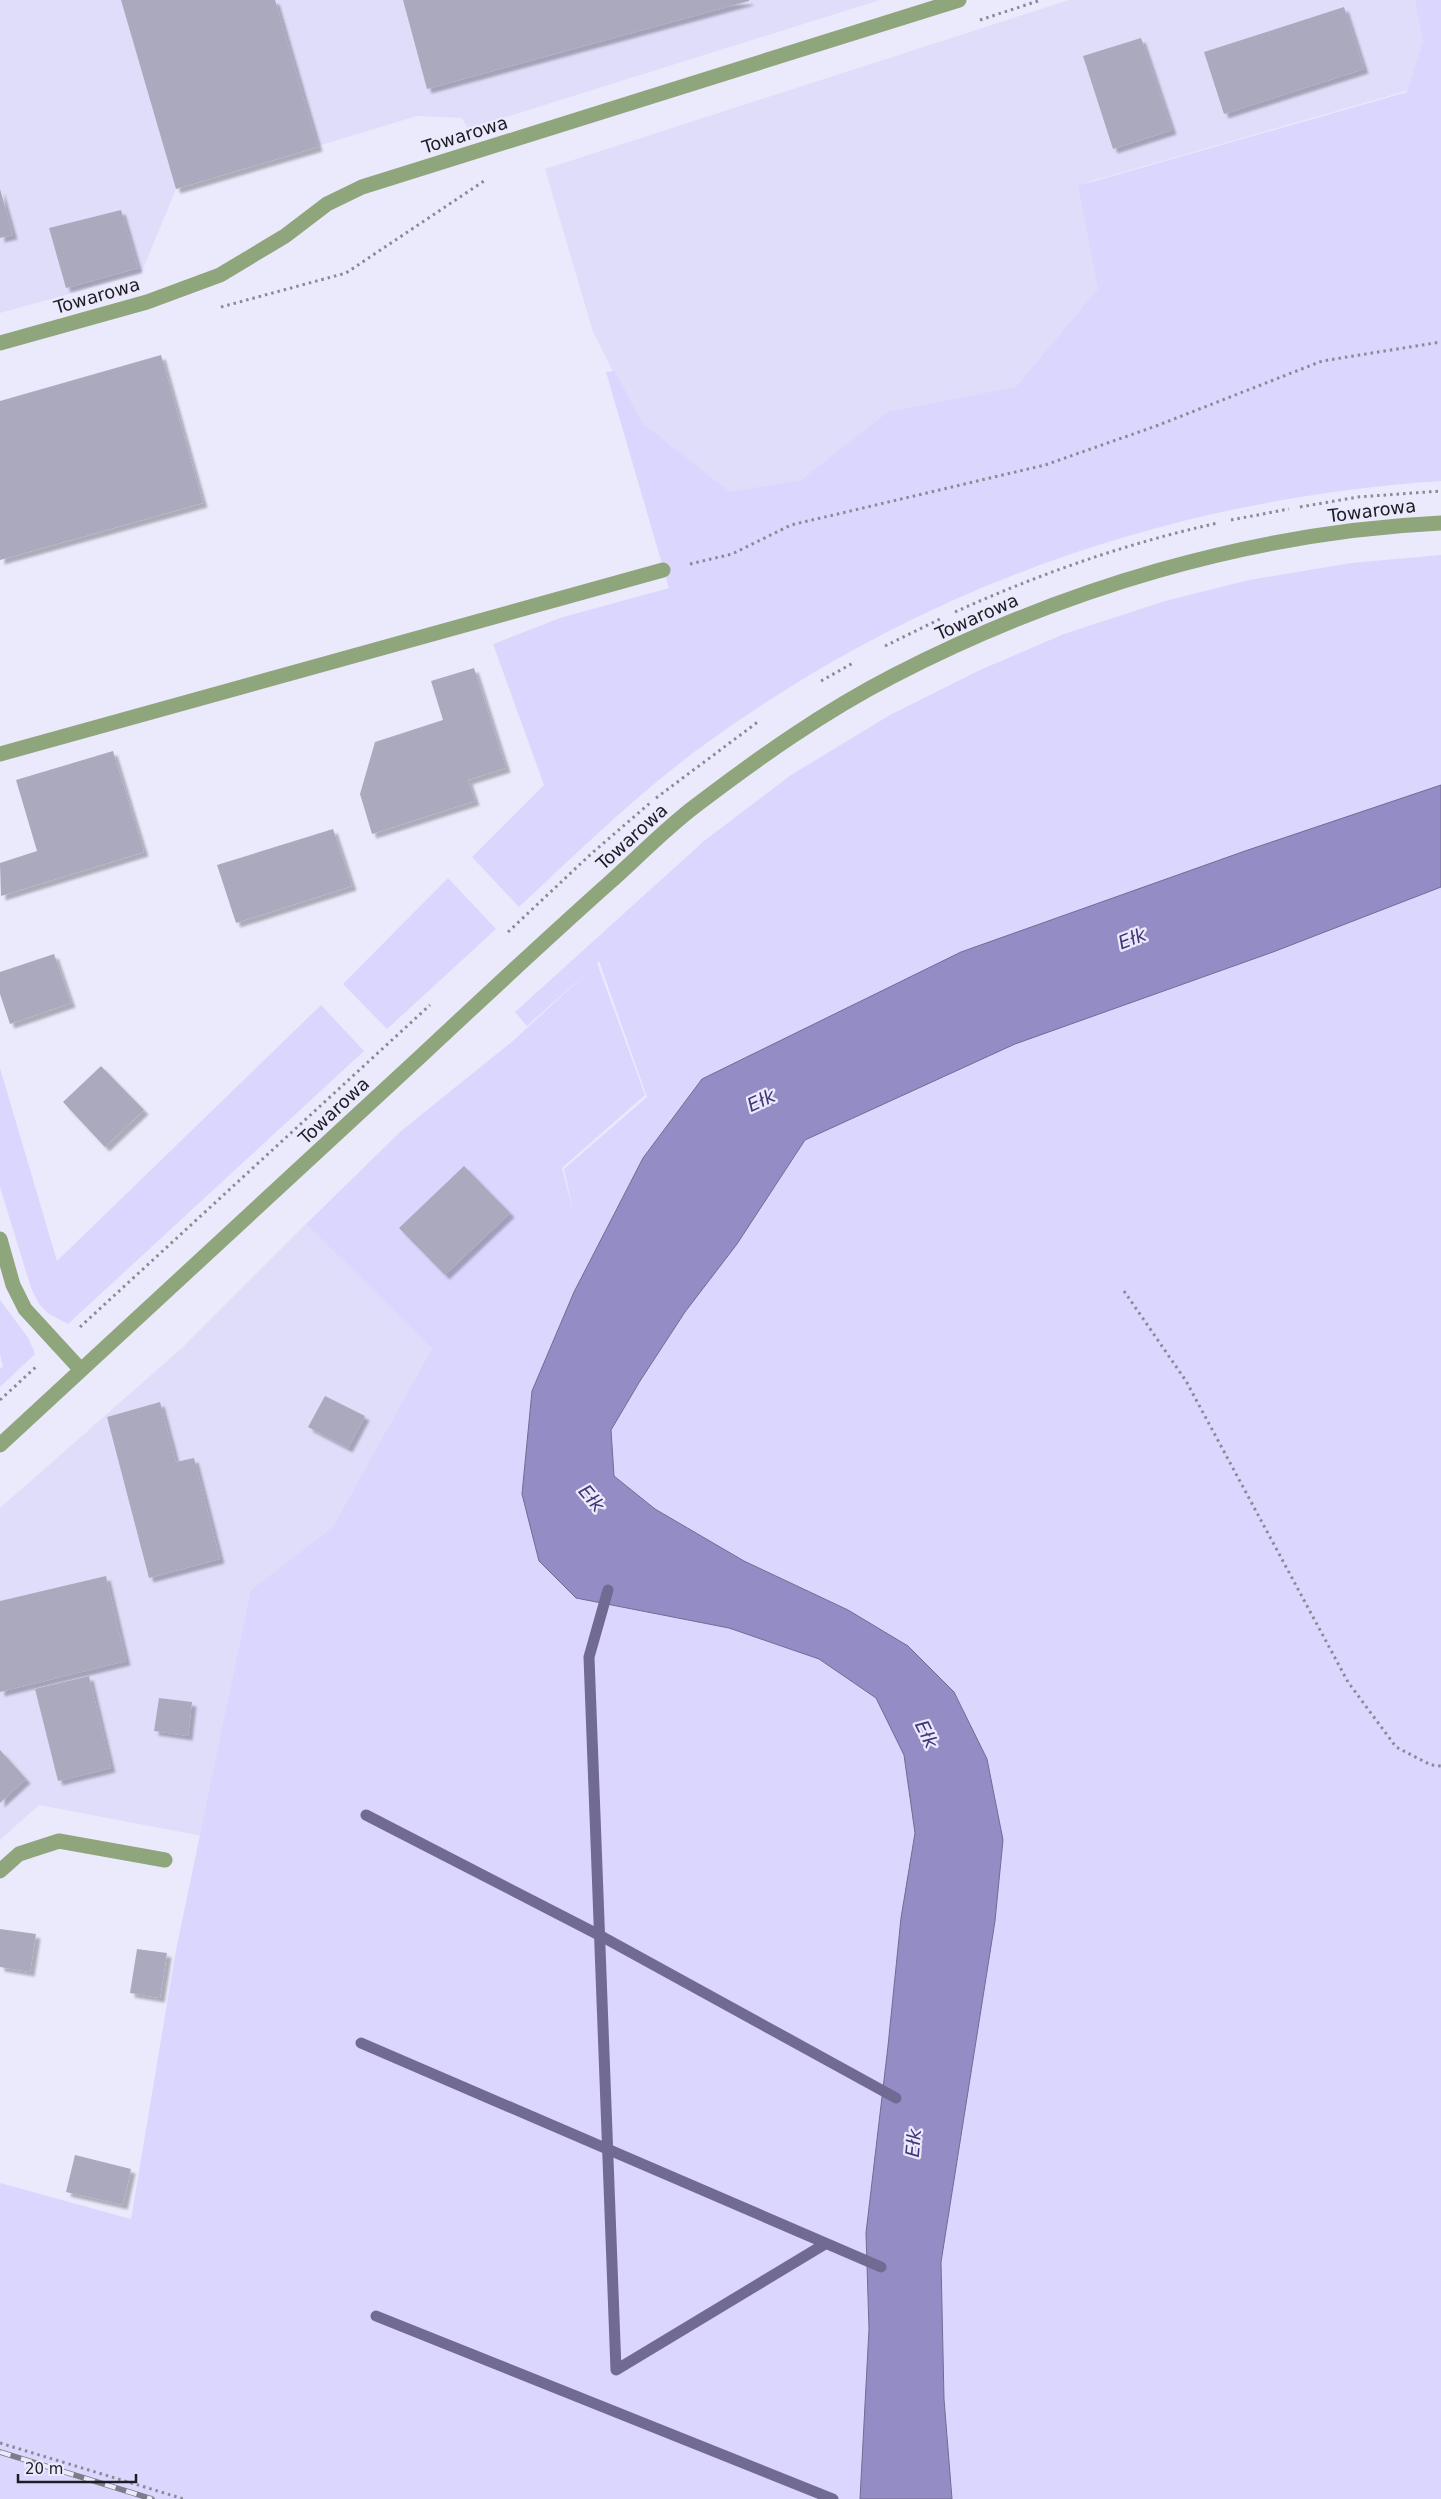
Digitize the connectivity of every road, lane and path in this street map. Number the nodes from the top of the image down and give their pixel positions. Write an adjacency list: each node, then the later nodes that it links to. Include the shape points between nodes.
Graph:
1 (959, 0): 7 (street, Towarowa, via 362,187 327,204 285,236 220,276 147,302)
2 (1041, 0): 3 (path)
3 (974, 21)
4 (488, 178): 5 (path, via 346,273)
5 (214, 309)
6 (1441, 342): 9 (path, via 1322,361 1156,426 1044,465 791,525 732,554)
7 (0, 343)
8 (1441, 523): 17 (street, Towarowa, via 1300,539 1189,562 1078,595 977,636 890,678 787,740 676,822)
9 (662, 570): 10 (street)
10 (0, 754)
11 (547, 896): 12 (path)
12 (505, 936)
13 (433, 1002): 16 (path)
14 (0, 1239): 16 (street, via 24,1310)
15 (1124, 1291): 20 (path, via 1186,1381 1348,1682 1396,1747 1431,1765)
16 (58, 1346): 17 (street); 18 (path)
17 (81, 1370): 19 (street, Towarowa)
18 (0, 1400)
19 (0, 1445)
20 (1441, 1766)
21 (166, 1860): 22 (street, via 59,1841 19,1854)
22 (0, 1871)
23 (0, 2443): 24 (path)
24 (184, 2499)

